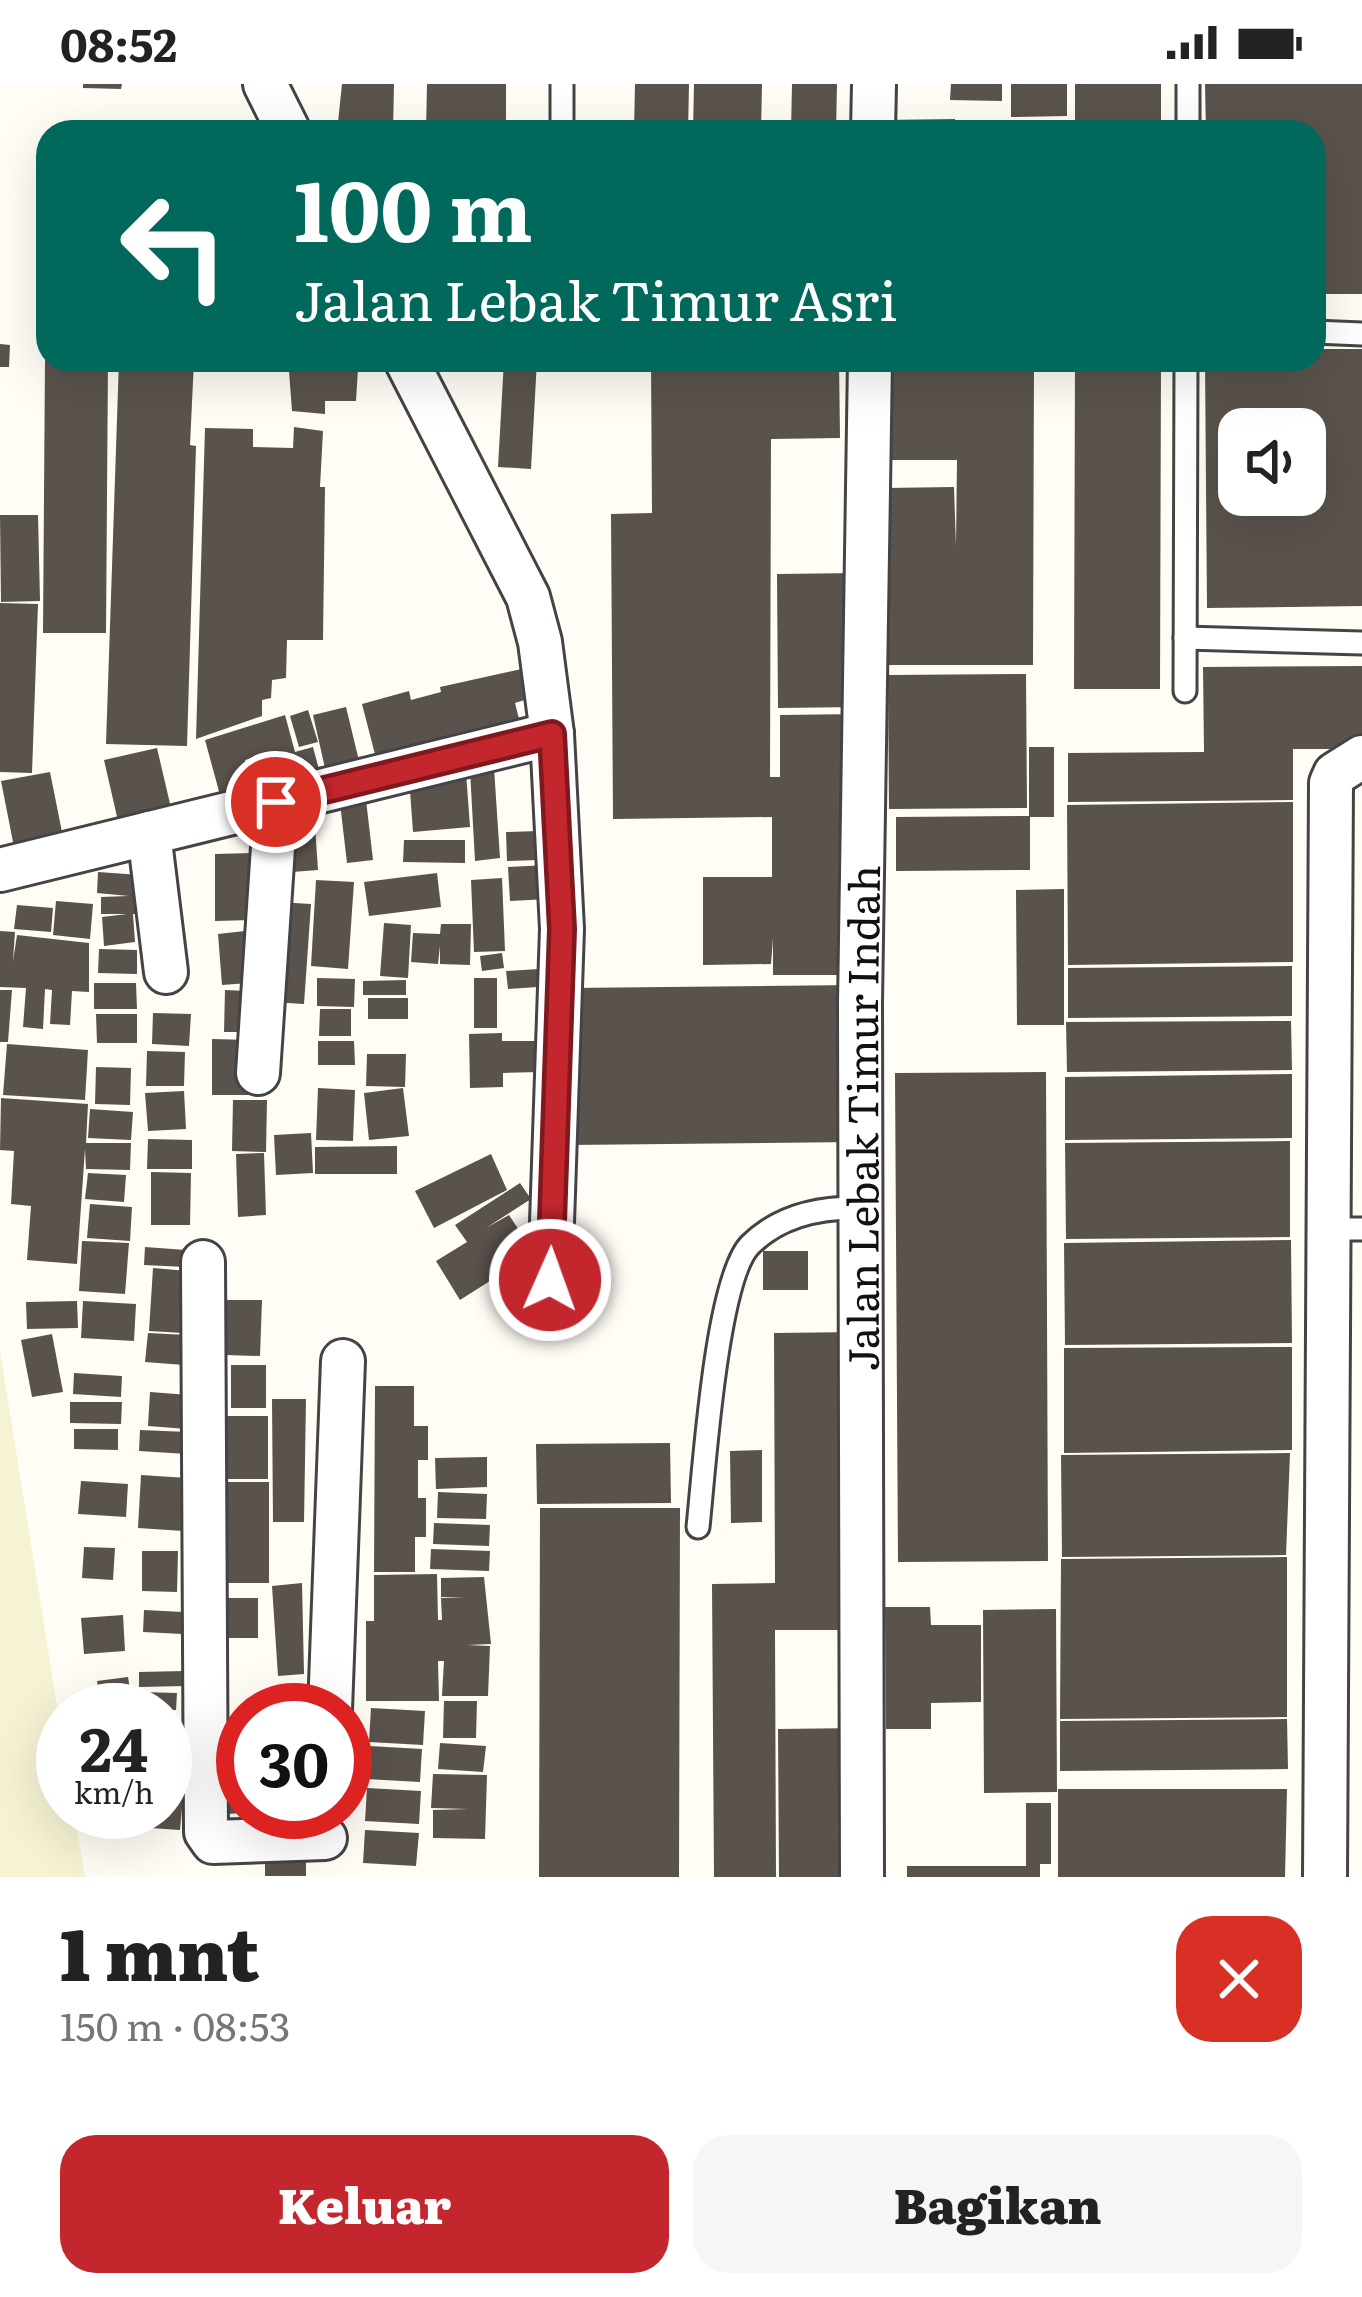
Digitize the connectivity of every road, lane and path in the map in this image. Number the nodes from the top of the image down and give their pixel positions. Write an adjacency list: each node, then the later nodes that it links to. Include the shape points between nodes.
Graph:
1 (265, 84): 5 (street)
2 (562, 84): 6 (lane)
3 (874, 84): 7 (street)
4 (1188, 84): 8 (lane)
5 (283, 120)
6 (562, 120)
7 (873, 120)
8 (1188, 120)
9 (1326, 332): 10 (lane)
10 (1362, 334)
11 (412, 372): 17 (street, via 534,611)
12 (870, 372): 24 (street, Jalan Lebak Timur Indah)
13 (1186, 372): 14 (lane)
14 (1185, 638): 15 (lane); 16 (lane)
15 (1362, 643)
16 (1185, 692)
17 (552, 734): 19 (street); 27 (street, via 562,929)
18 (1362, 757): 25 (street, via 1331,783)
19 (276, 802): 20 (street); 23 (street)
20 (149, 833): 21 (street); 22 (street)
21 (0, 870)
22 (166, 973)
23 (259, 1072)
24 (861, 1208): 29 (lane, via 826,1208 776,1224 746,1249 715,1364); 32 (street, Jalan Lebak Timur Indah)
25 (1345, 1229): 33 (street)
26 (203, 1262): 31 (street, via 206,1832 213,1842)
27 (550, 1280)
28 (343, 1361): 30 (street)
29 (698, 1527)
30 (331, 1683)
31 (325, 1842)
32 (862, 1877)
33 (1324, 1877)

